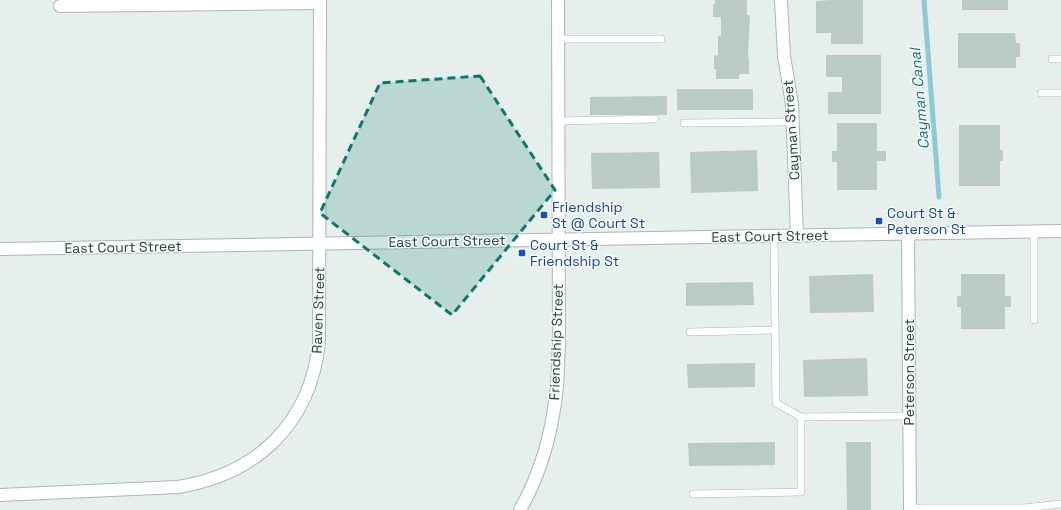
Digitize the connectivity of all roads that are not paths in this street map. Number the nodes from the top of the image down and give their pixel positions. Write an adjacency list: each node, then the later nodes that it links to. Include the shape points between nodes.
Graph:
1 (558, 0): 5 (street, Friendship Street)
2 (781, 0): 14 (street, Cayman Street, via 784,56 792,104)
3 (320, 1): 4 (street); 21 (street, Raven Street)
4 (60, 6)
5 (558, 39): 6 (lane); 12 (street, Friendship Street)
6 (661, 39)
7 (1052, 59): 8 (lane)
8 (1061, 59)
9 (1041, 93): 10 (lane)
10 (1061, 93)
11 (655, 120): 12 (lane)
12 (559, 121): 20 (street, Friendship Street)
13 (684, 122): 14 (lane)
14 (792, 122): 19 (street, Cayman Street)
15 (1061, 230): 16 (street, East Court Street)
16 (1034, 231): 17 (street, East Court Street); 23 (lane)
17 (908, 234): 19 (street, East Court Street); 26 (street, Peterson Street)
18 (774, 236): 19 (street, East Court Street); 20 (street, East Court Street); 24 (lane)
19 (796, 236)
20 (559, 240): 21 (street, East Court Street); 33 (street, Friendship Street, via 557,386 540,465)
21 (320, 243): 22 (street, East Court Street); 29 (street, Raven Street, via 319,343 312,380 304,401 292,420 263,452 240,468 220,477 178,488)
22 (0, 249)
23 (1034, 320)
24 (775, 330): 25 (lane); 27 (lane, via 776,403)
25 (690, 332)
26 (910, 416): 27 (lane); 31 (street, Peterson Street)
27 (801, 417): 28 (lane, via 801,492)
28 (693, 494)
29 (0, 495)
30 (1061, 504): 32 (lane)
31 (910, 509): 32 (lane)
32 (1024, 509)
33 (520, 510)

